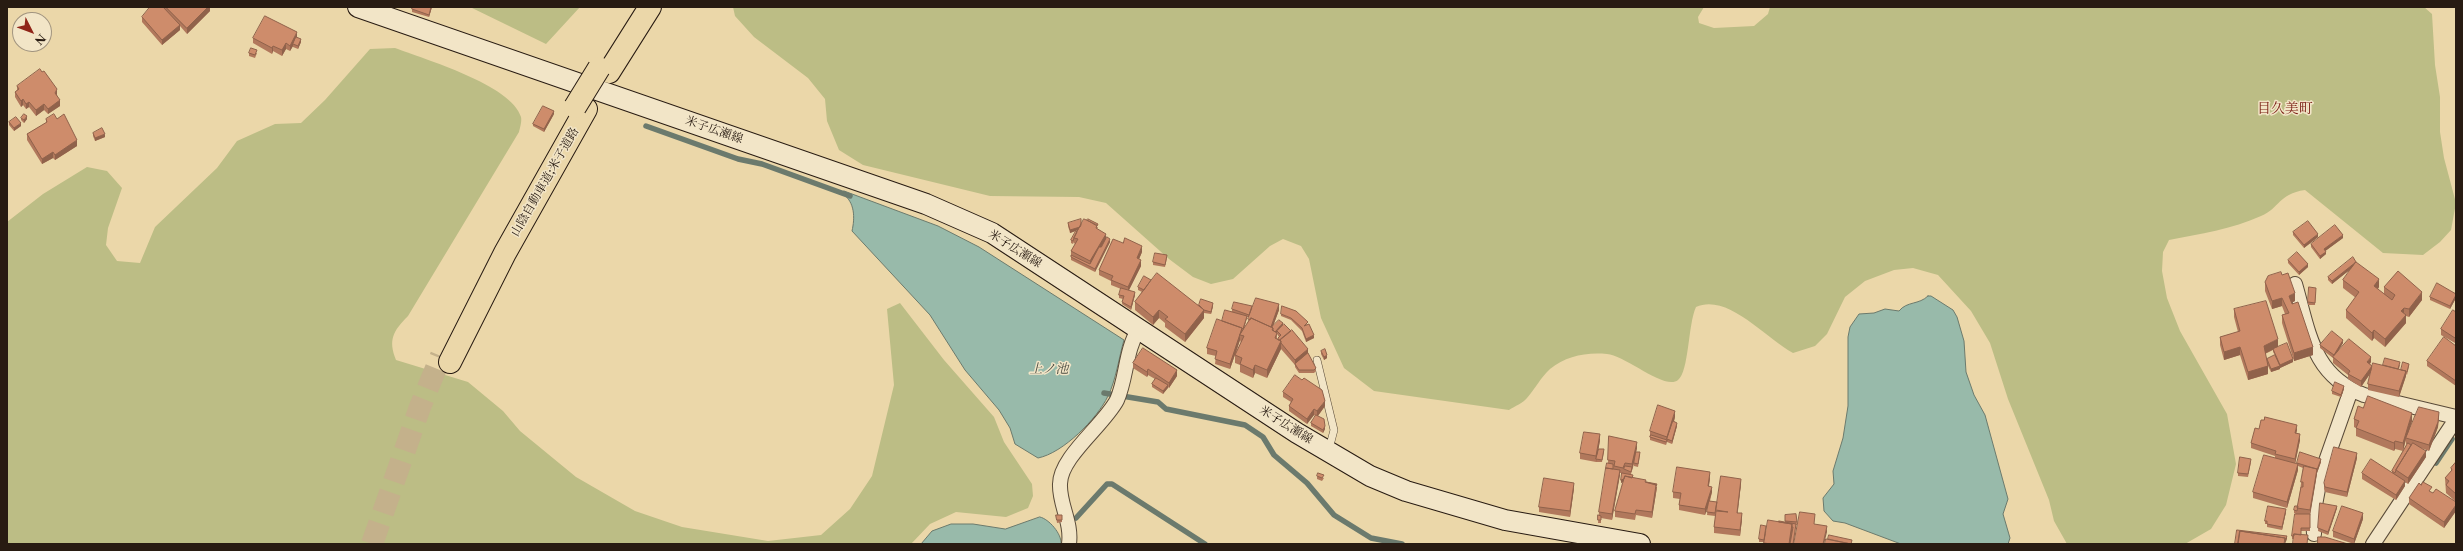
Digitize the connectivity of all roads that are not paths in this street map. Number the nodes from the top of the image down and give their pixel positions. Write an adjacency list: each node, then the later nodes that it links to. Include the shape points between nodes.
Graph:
1 (358, 7): 6 (main road, 米子広瀬線, via 926,204 992,233)
2 (638, 7): 4 (highway, 山陰自動車道;米子道路)
3 (650, 7): 4 (highway, 山陰自動車道;米子道路)
4 (604, 70): 7 (highway, 山陰自動車道;米子道路)
5 (2295, 284): 9 (street, via 2314,352 2335,377)
6 (1139, 328): 11 (main road, 米子広瀬線, via 1252,404); 14 (street, via 1132,341 1121,391 1114,406 1069,460 1061,475 1060,483 1069,521)
7 (446, 359)
8 (1317, 360): 11 (lane, via 1334,430)
9 (2351, 390): 10 (street, via 2376,399); 12 (street, via 2320,478 2313,516)
10 (2456, 418): 16 (street)
11 (1328, 451): 15 (main road, 米子広瀬線, via 1384,482 1462,508 1505,520)
12 (2314, 539): 13 (street)
13 (2328, 539)
14 (1069, 544)
15 (1640, 544)
16 (2373, 544)

